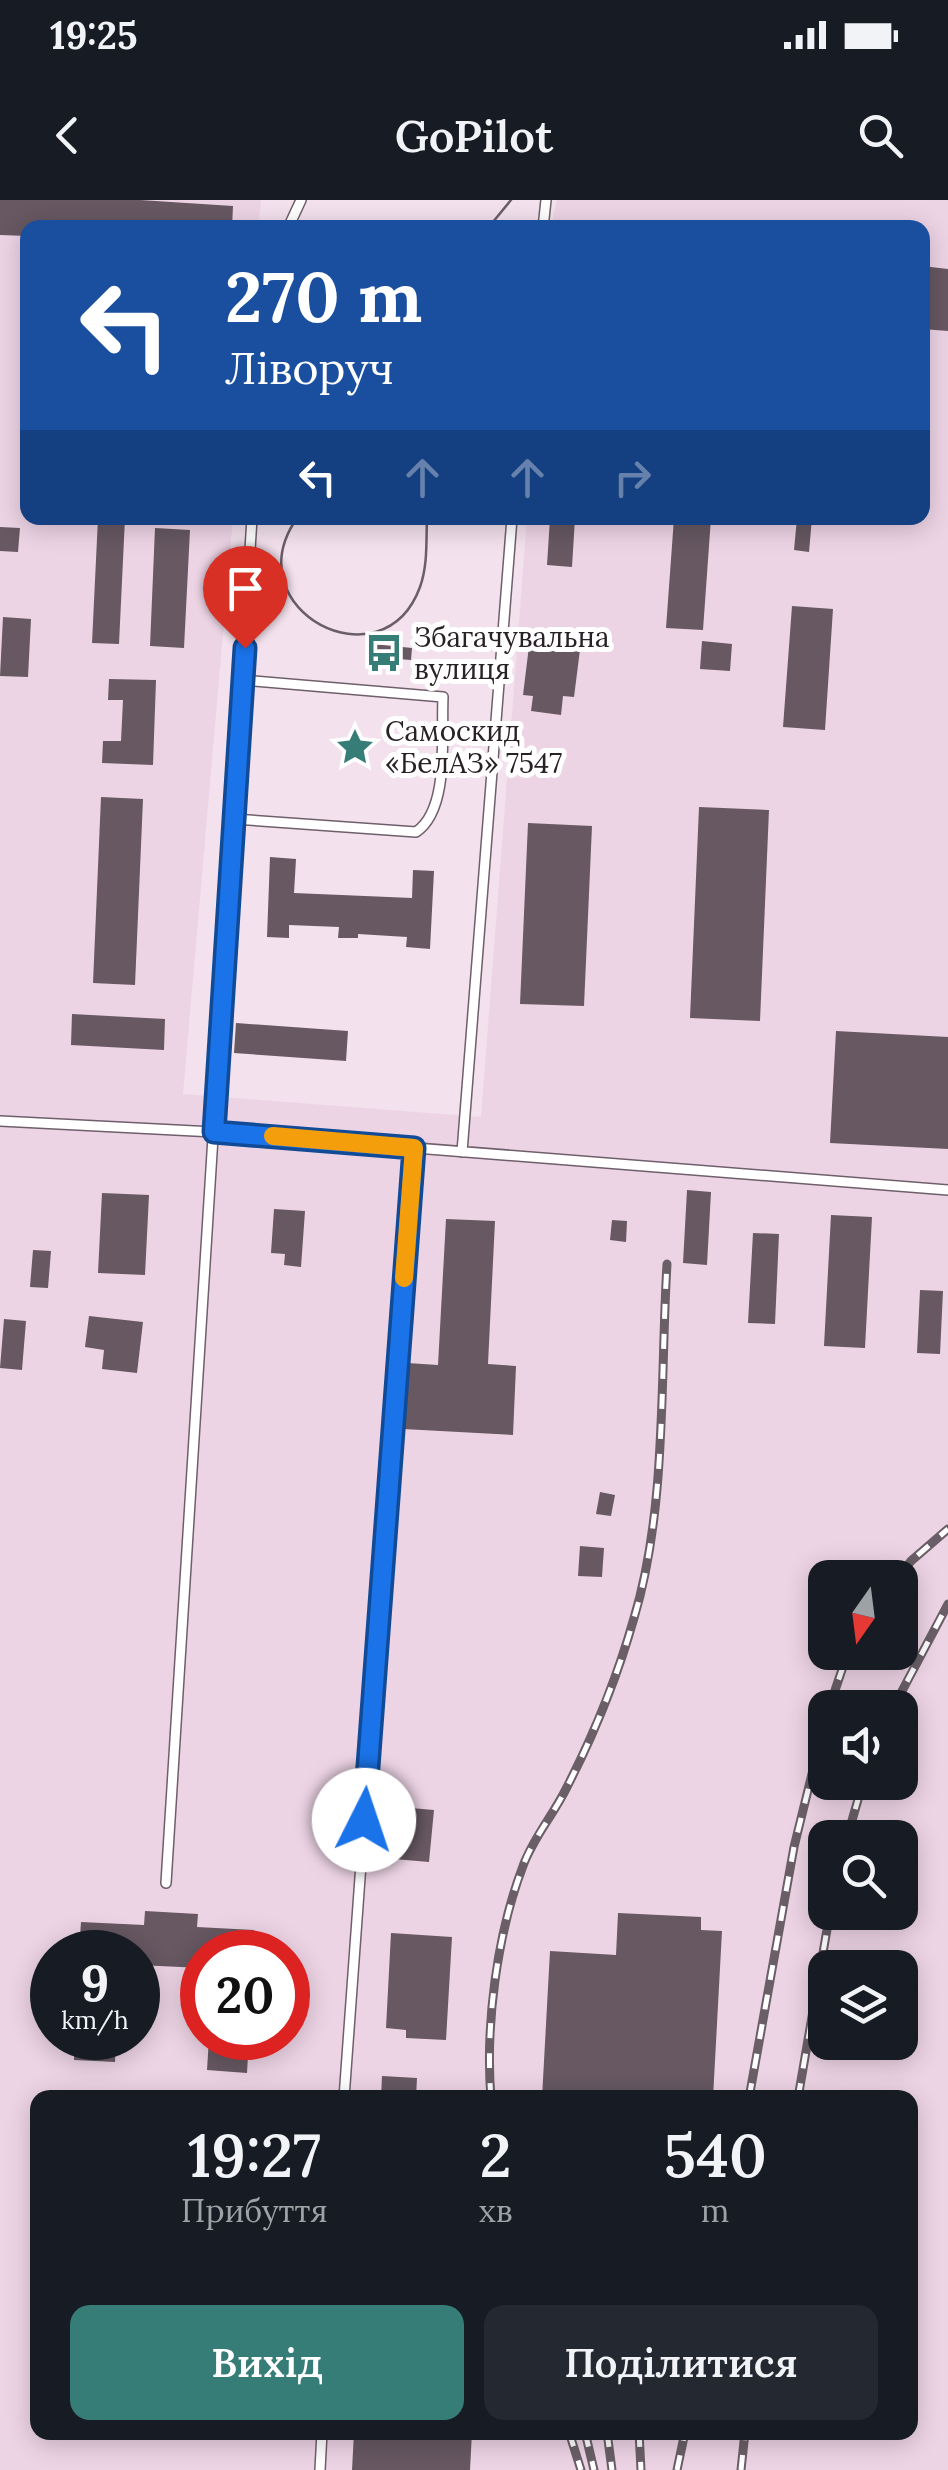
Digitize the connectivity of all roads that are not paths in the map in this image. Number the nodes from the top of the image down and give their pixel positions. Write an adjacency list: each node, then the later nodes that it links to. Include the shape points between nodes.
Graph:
1 (252, 525): 3 (lane)
2 (511, 525): 8 (lane)
3 (243, 680): 4 (lane); 4 (lane, via 442,697 438,805 416,832)
4 (234, 820): 6 (lane)
5 (0, 1121): 6 (lane)
6 (214, 1132): 7 (lane); 10 (lane)
7 (414, 1148): 8 (lane); 11 (lane)
8 (462, 1152): 9 (lane)
9 (948, 1190)
10 (166, 1883)
11 (345, 2090)
12 (322, 2440): 13 (lane)
13 (320, 2470)

